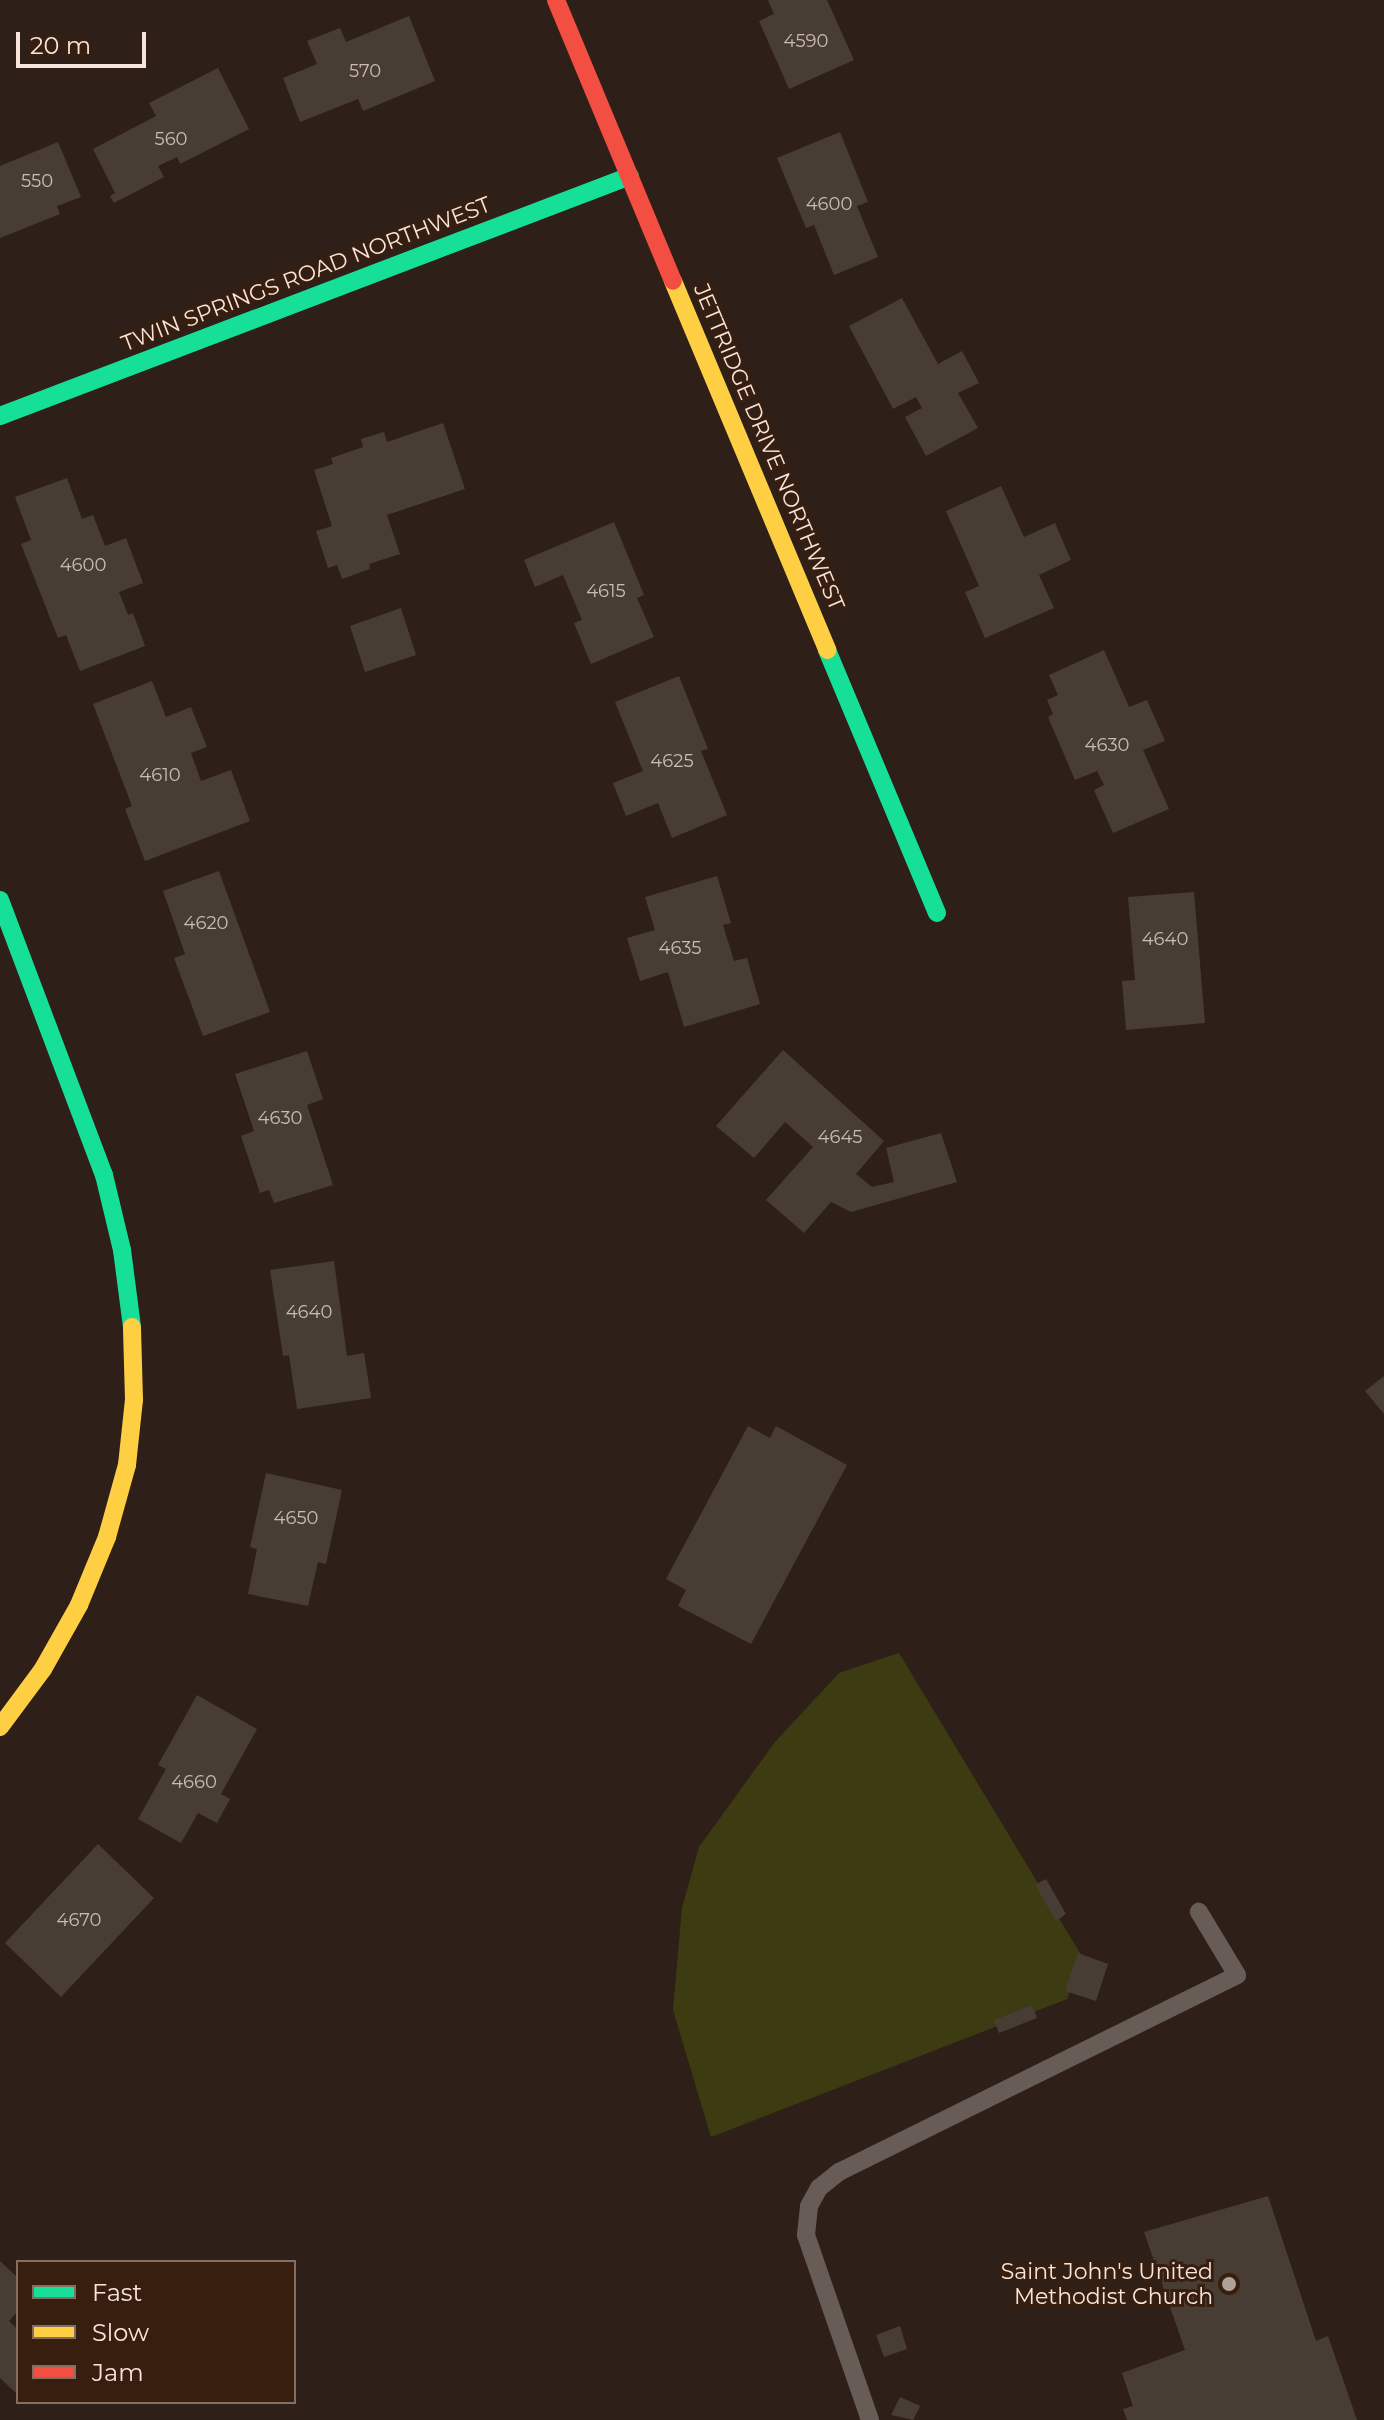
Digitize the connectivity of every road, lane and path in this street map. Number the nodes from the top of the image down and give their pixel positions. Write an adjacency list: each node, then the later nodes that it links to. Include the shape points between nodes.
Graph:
1 (556, 0): 2 (street, JETTRIDGE DRIVE NORTHWEST)
2 (630, 176): 3 (street, TWIN SPRINGS ROAD NORTHWEST); 5 (street, JETTRIDGE DRIVE NORTHWEST)
3 (0, 416)
4 (0, 900): 6 (street, via 104,1175 122,1250 134,1400 127,1465 102,1550 43,1669)
5 (937, 913)
6 (0, 1727)
7 (1199, 1912): 8 (lane, via 1237,1975 839,2172 819,2188 809,2206 806,2235)
8 (870, 2420)

